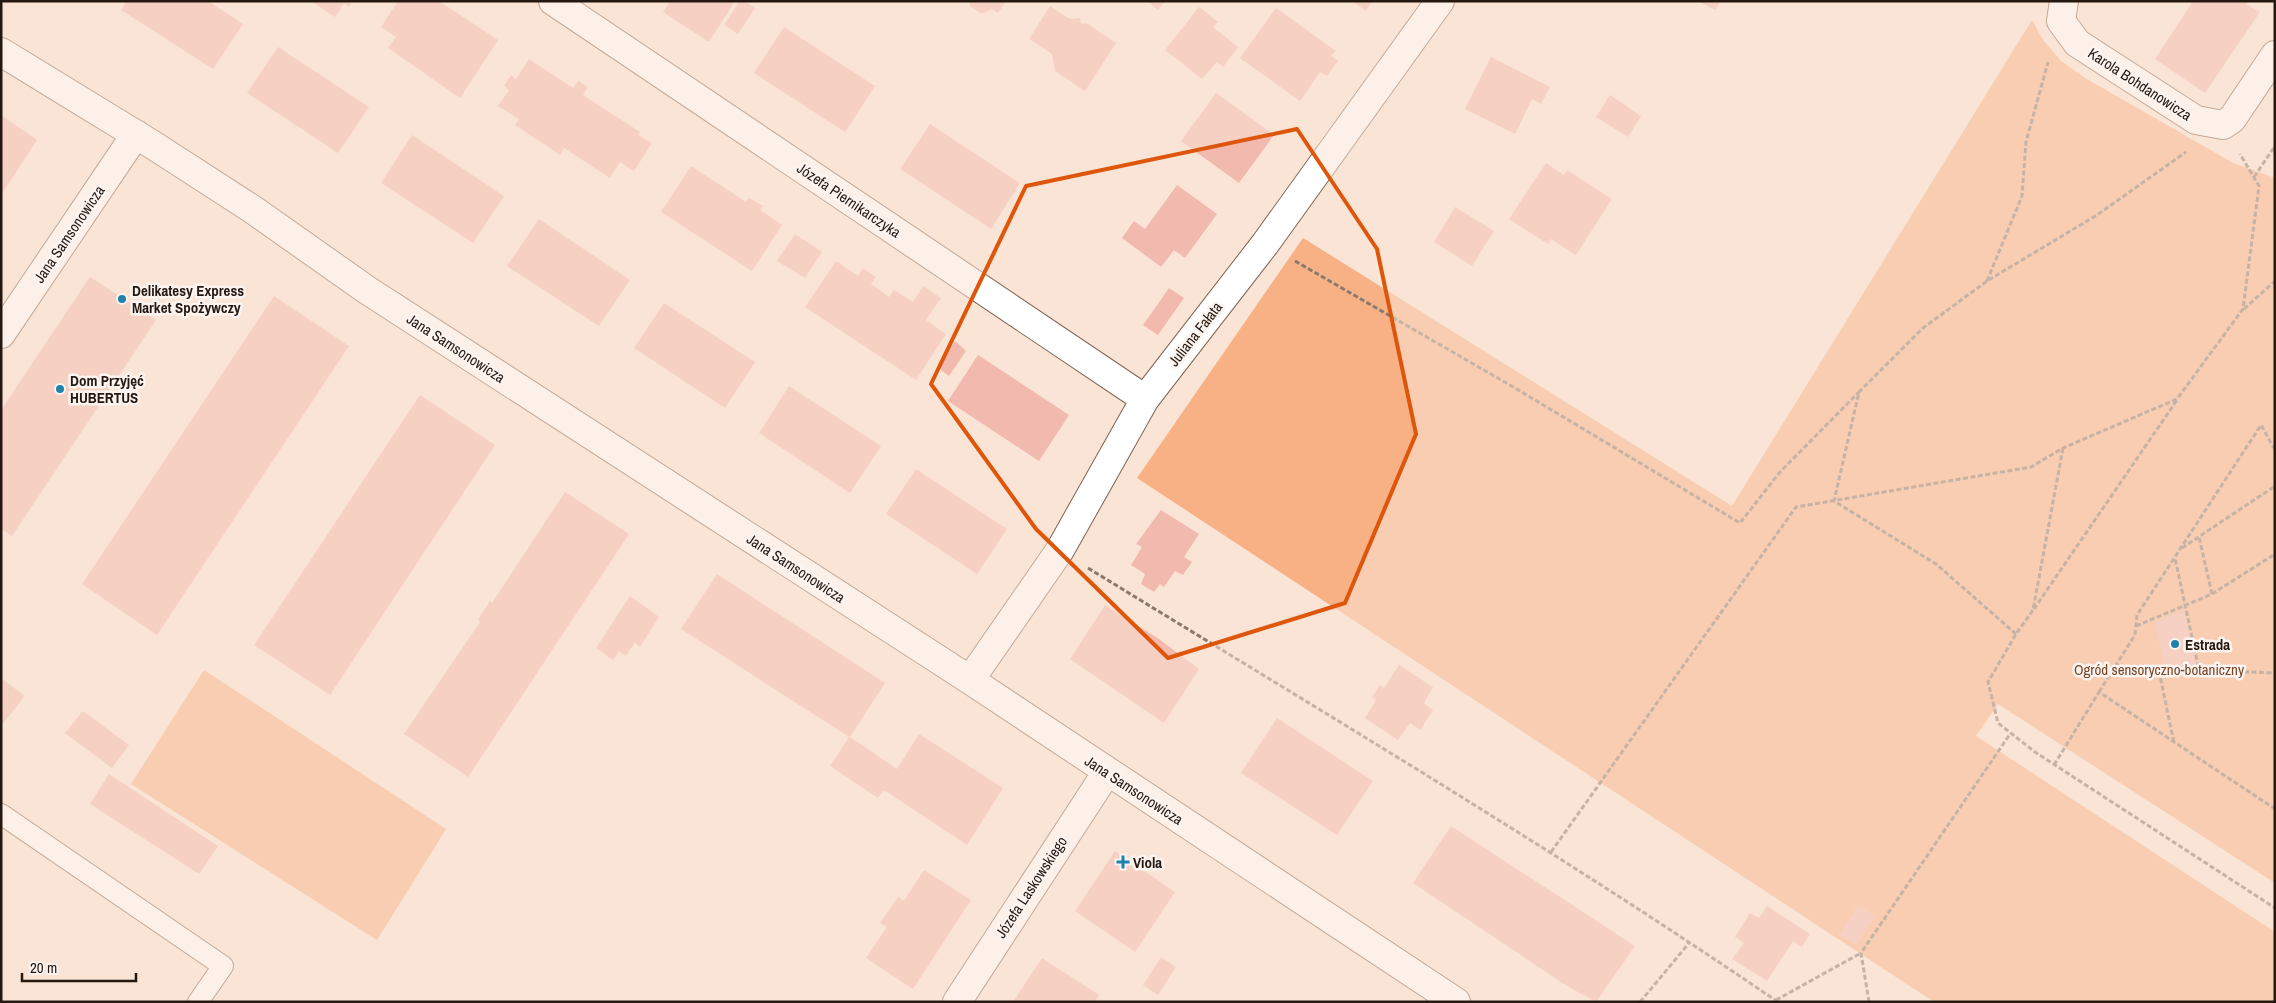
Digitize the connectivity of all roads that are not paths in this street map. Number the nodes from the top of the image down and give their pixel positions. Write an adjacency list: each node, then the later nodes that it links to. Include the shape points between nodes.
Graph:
1 (1440, 1): 8 (street, Juliana Fałata, via 1265,244)
2 (564, 4): 8 (street, Józefa Piernikarczyka)
3 (2062, 11): 5 (street, Karola Bohdanowicza, via 2077,43 2196,120 2223,125 2232,119)
4 (1, 52): 6 (street, Jana Samsonowicza)
5 (2275, 55)
6 (136, 134): 7 (street, Jana Samsonowicza); 9 (street, Jana Samsonowicza, via 252,209 367,290)
7 (1, 334)
8 (1145, 399): 9 (street, Juliana Fałata, via 1060,550)
9 (970, 680): 10 (street, Jana Samsonowicza)
10 (1107, 772): 13 (street, Józefa Laskowskiego); 14 (street, Jana Samsonowicza)
11 (1, 814): 12 (lane, via 223,966)
12 (198, 1002)
13 (957, 1002)
14 (1456, 1002)

